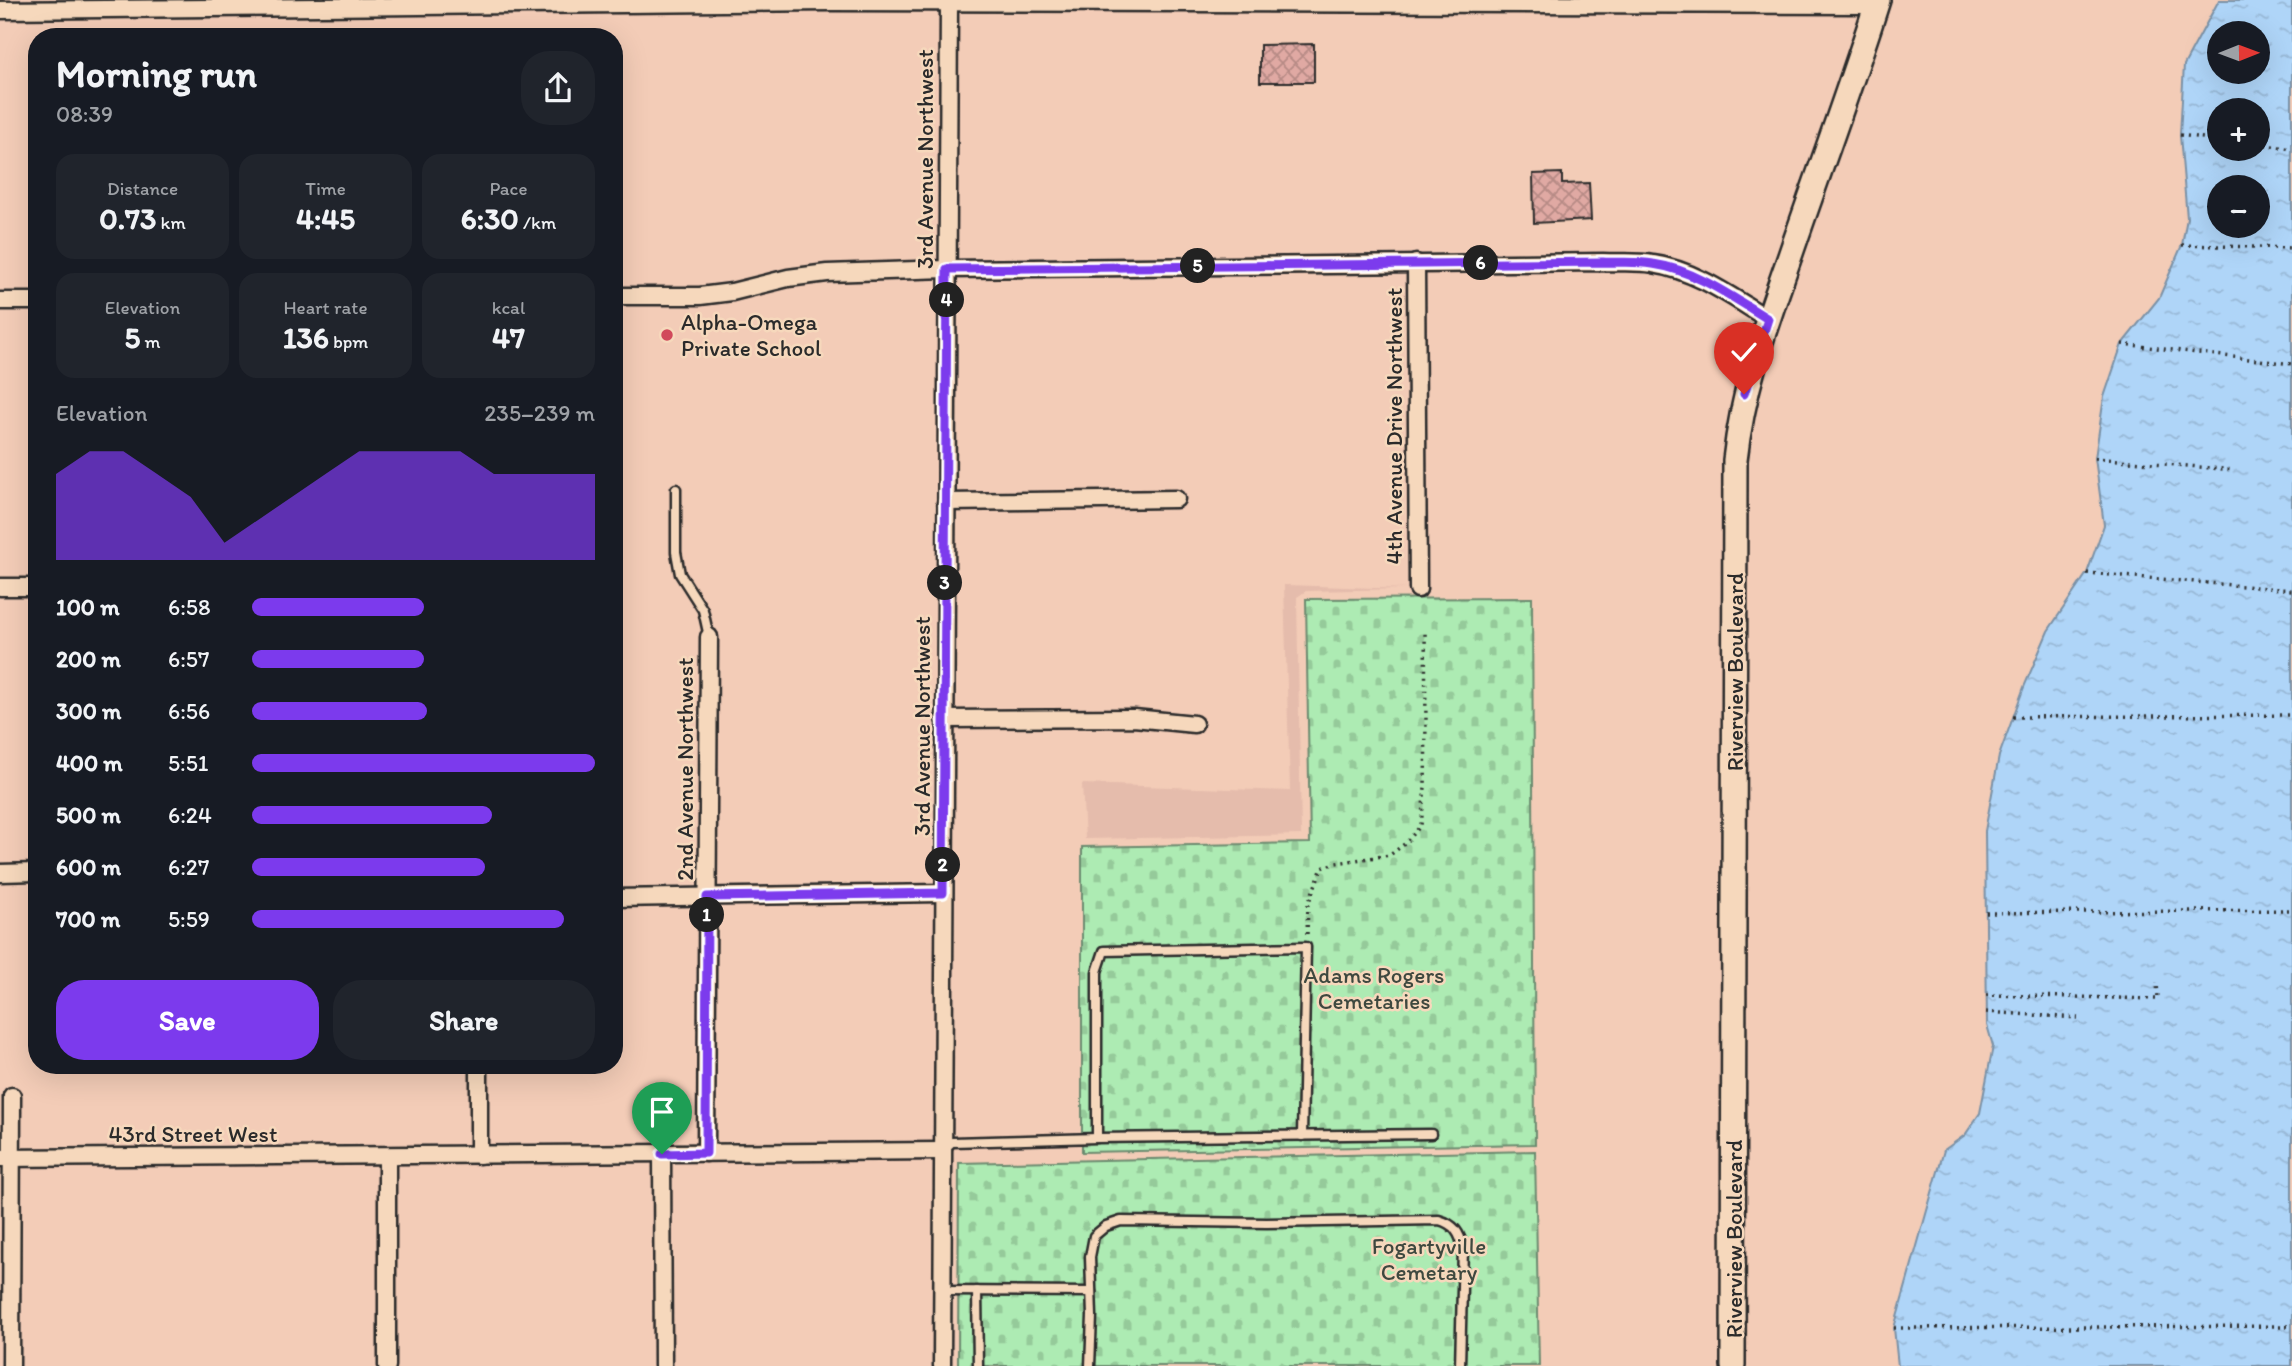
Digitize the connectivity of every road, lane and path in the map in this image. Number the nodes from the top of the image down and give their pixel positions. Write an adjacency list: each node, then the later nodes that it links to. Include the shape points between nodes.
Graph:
1 (1069, 1): 4 (street); 5 (street)
2 (669, 2): 3 (street); 8 (street)
3 (687, 2): 4 (street)
4 (949, 2): 16 (street, 3rd Avenue Northwest)
5 (1435, 2): 6 (street)
6 (1454, 2): 7 (street)
7 (1877, 2): 20 (street, Riverview Boulevard)
8 (0, 10)
9 (2180, 135): 10 (path)
10 (2207, 138)
11 (2270, 146): 12 (path)
12 (2292, 149)
13 (2182, 245): 14 (path)
14 (2292, 248)
15 (1416, 264): 16 (street); 20 (street, via 1652,264 1696,278); 31 (street, 4th Avenue Drive Northwest)
16 (947, 269): 17 (street, via 827,273 700,296); 27 (street, 3rd Avenue Northwest)
17 (623, 296)
18 (0, 301): 19 (street)
19 (28, 301)
20 (1768, 319): 74 (street, Riverview Boulevard, via 1744,394 1735,460)
21 (2122, 344): 22 (path)
22 (2292, 364)
23 (2095, 458): 24 (path)
24 (2234, 470)
25 (676, 489): 34 (lane, via 680,574 703,610)
26 (1176, 499): 27 (street)
27 (946, 502): 37 (street, 3rd Avenue Northwest)
28 (2087, 573): 32 (path)
29 (0, 587): 30 (street)
30 (28, 587)
31 (1418, 589)
32 (2292, 590)
33 (1425, 631): 46 (path, via 1421,825 1390,855 1321,868 1308,904)
34 (709, 637): 42 (street, 2nd Avenue Northwest)
35 (2292, 715): 36 (path)
36 (2013, 717)
37 (944, 719): 38 (street, via 1134,718); 41 (street, 3rd Avenue Northwest)
38 (1194, 724)
39 (28, 872): 40 (street)
40 (0, 873)
41 (943, 893): 42 (street); 56 (street, 3rd Avenue Northwest)
42 (707, 897): 43 (street); 57 (street, 2nd Avenue Northwest)
43 (623, 898)
44 (2292, 911): 45 (path)
45 (1986, 913)
46 (1306, 947): 54 (lane); 55 (lane, via 1104,951 1097,972)
47 (2157, 982): 48 (path, via 2158,999)
48 (1986, 995)
49 (1986, 1012): 50 (path)
50 (2078, 1018)
51 (479, 1074): 59 (street)
52 (12, 1096): 61 (street)
53 (1431, 1134): 54 (lane)
54 (1302, 1136): 55 (lane)
55 (1097, 1138): 56 (lane, via 952,1142)
56 (942, 1151): 57 (street, 43rd Street West); 62 (street, 3rd Avenue Northwest)
57 (706, 1153): 58 (street, 43rd Street West)
58 (662, 1154): 59 (street, 43rd Street West); 69 (street)
59 (479, 1155): 60 (street, 43rd Street West)
60 (387, 1156): 61 (street, 43rd Street West); 68 (street)
61 (6, 1158): 67 (street)
62 (942, 1290): 63 (lane); 70 (street, 3rd Avenue Northwest)
63 (978, 1291): 64 (lane); 71 (lane)
64 (1091, 1292): 72 (lane); 73 (lane, via 1094,1236 1121,1221 1439,1220 1457,1230 1463,1248)
65 (2292, 1326): 66 (path)
66 (1894, 1328)
67 (11, 1366)
68 (387, 1366)
69 (663, 1366)
70 (942, 1366)
71 (978, 1366)
72 (1090, 1366)
73 (1460, 1366)
74 (1733, 1366)

